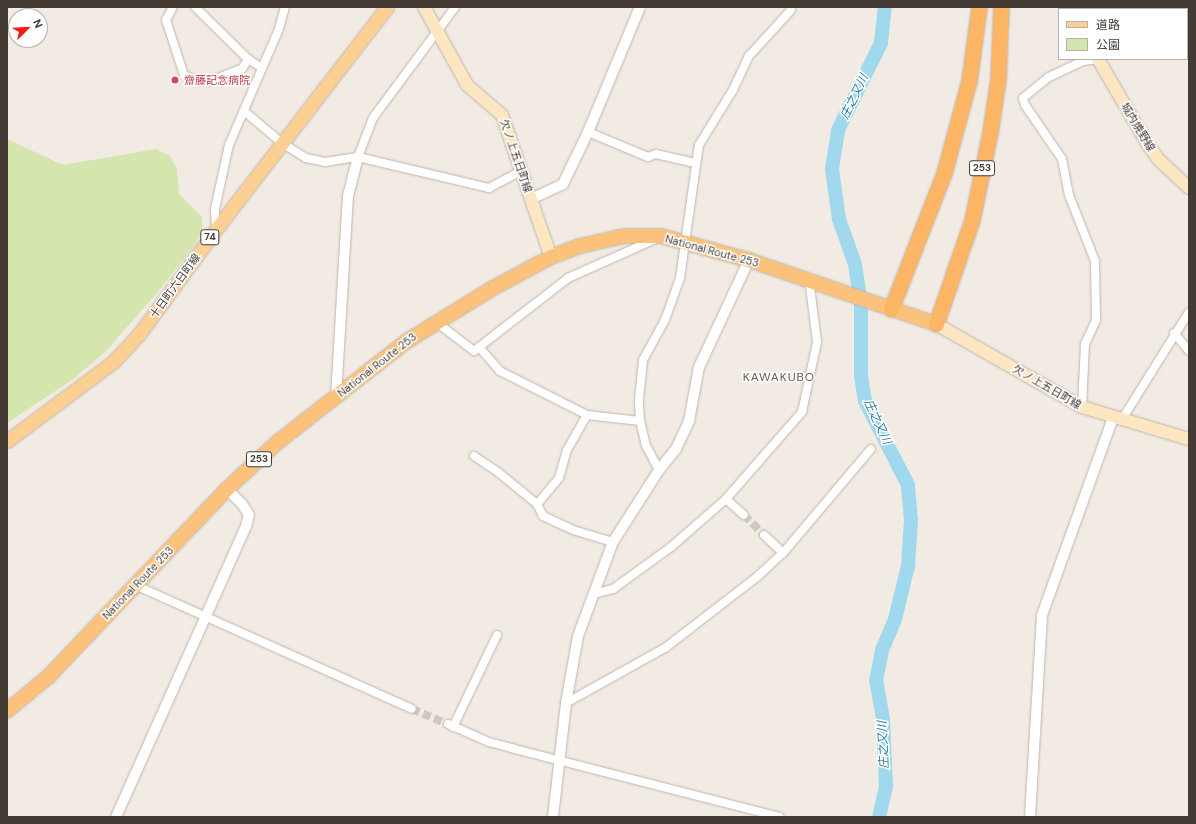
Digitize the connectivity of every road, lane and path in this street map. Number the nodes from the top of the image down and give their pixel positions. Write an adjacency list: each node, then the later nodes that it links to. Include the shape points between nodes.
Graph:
1 (173, 7): 12 (street, via 166,20 184,75 196,81 210,81 242,68)
2 (195, 7): 12 (street)
3 (285, 7): 15 (street)
4 (387, 7): 18 (main road, 十日町六日町線 / 74)
5 (424, 7): 11 (main road, 欠ノ上五日町線)
6 (455, 7): 11 (street)
7 (640, 7): 17 (street)
8 (979, 7): 30 (highway, via 969,81 944,173)
9 (1001, 7): 33 (highway, 253, via 998,79 972,220)
10 (791, 10): 20 (street, via 749,56 733,90 699,145)
11 (438, 33): 19 (street, via 373,118); 21 (main road, 欠ノ上五日町線, via 467,85 502,115)
12 (248, 59): 15 (street)
13 (1091, 60): 38 (street, via 1049,78 1023,98 1025,105 1062,159 1069,195 1095,262 1096,320 1085,344)
14 (1099, 60): 22 (main road, 城内焼野線, via 1159,160)
15 (262, 68): 16 (street)
16 (244, 111): 18 (street); 24 (street, via 229,145 215,209)
17 (588, 132): 20 (street, via 648,157 656,154); 23 (street, via 563,184)
18 (282, 143): 19 (street, via 306,158 325,162); 24 (main road, 十日町六日町線 / 74)
19 (358, 157): 21 (street, via 489,188); 37 (street, via 348,196)
20 (695, 163): 26 (street)
21 (521, 172): 23 (main road, 欠ノ上五日町線)
22 (1189, 188)
23 (531, 199): 27 (main road, 欠ノ上五日町線)
24 (216, 229): 43 (main road, 十日町六日町線 / 74, via 140,333 114,362)
25 (660, 236): 26 (highway, National Route 253 / 253); 27 (highway, National Route 253 / 253, via 610,239 580,246); 35 (street, via 637,249 568,278)
26 (686, 241): 28 (highway, National Route 253 / 253); 41 (street, via 680,278 665,320 643,360 639,400)
27 (551, 257): 32 (highway, National Route 253 / 253)
28 (749, 260): 29 (highway, National Route 253 / 253); 46 (street, via 699,367 689,421 676,449)
29 (809, 279): 30 (highway, National Route 253 / 253); 48 (street, via 817,342 802,412)
30 (891, 309): 33 (highway, 253)
31 (1189, 312): 34 (street)
32 (436, 322): 35 (street, via 474,351); 37 (highway, National Route 253 / 253, via 407,341)
33 (936, 324): 38 (main road, 欠ノ上五日町線)
34 (1174, 333): 36 (street); 40 (street)
35 (479, 347): 39 (street, via 500,371)
36 (1189, 351)
37 (336, 397): 47 (highway, National Route 253 / 253, via 278,442)
38 (1082, 407): 40 (main road, 欠ノ上五日町線)
39 (587, 415): 41 (street); 49 (street, via 567,450 559,478)
40 (1117, 420): 42 (main road, 欠ノ上五日町線); 65 (street, via 1042,615)
41 (640, 421): 46 (street, via 646,446)
42 (1189, 439)
43 (7, 441)
44 (871, 449): 53 (street)
45 (474, 456): 49 (street)
46 (659, 470): 52 (street)
47 (227, 489): 54 (highway, National Route 253 / 253); 56 (street, via 249,515)
48 (726, 498): 50 (street); 55 (street, via 671,547 613,589)
49 (537, 504): 52 (street, via 543,516 573,530)
50 (744, 514)
51 (764, 535): 53 (street)
52 (612, 542): 55 (street)
53 (783, 553): 58 (street, via 665,648)
54 (135, 585): 56 (street); 60 (highway, National Route 253 / 253, via 48,677)
55 (593, 594): 58 (street, via 578,636)
56 (206, 617): 59 (street); 62 (street)
57 (497, 635): 61 (street, via 450,726 489,742)
58 (566, 703): 61 (street)
59 (412, 709)
60 (7, 711)
61 (561, 760): 63 (street); 64 (street)
62 (116, 817)
63 (553, 817)
64 (779, 817)
65 (1030, 817)

